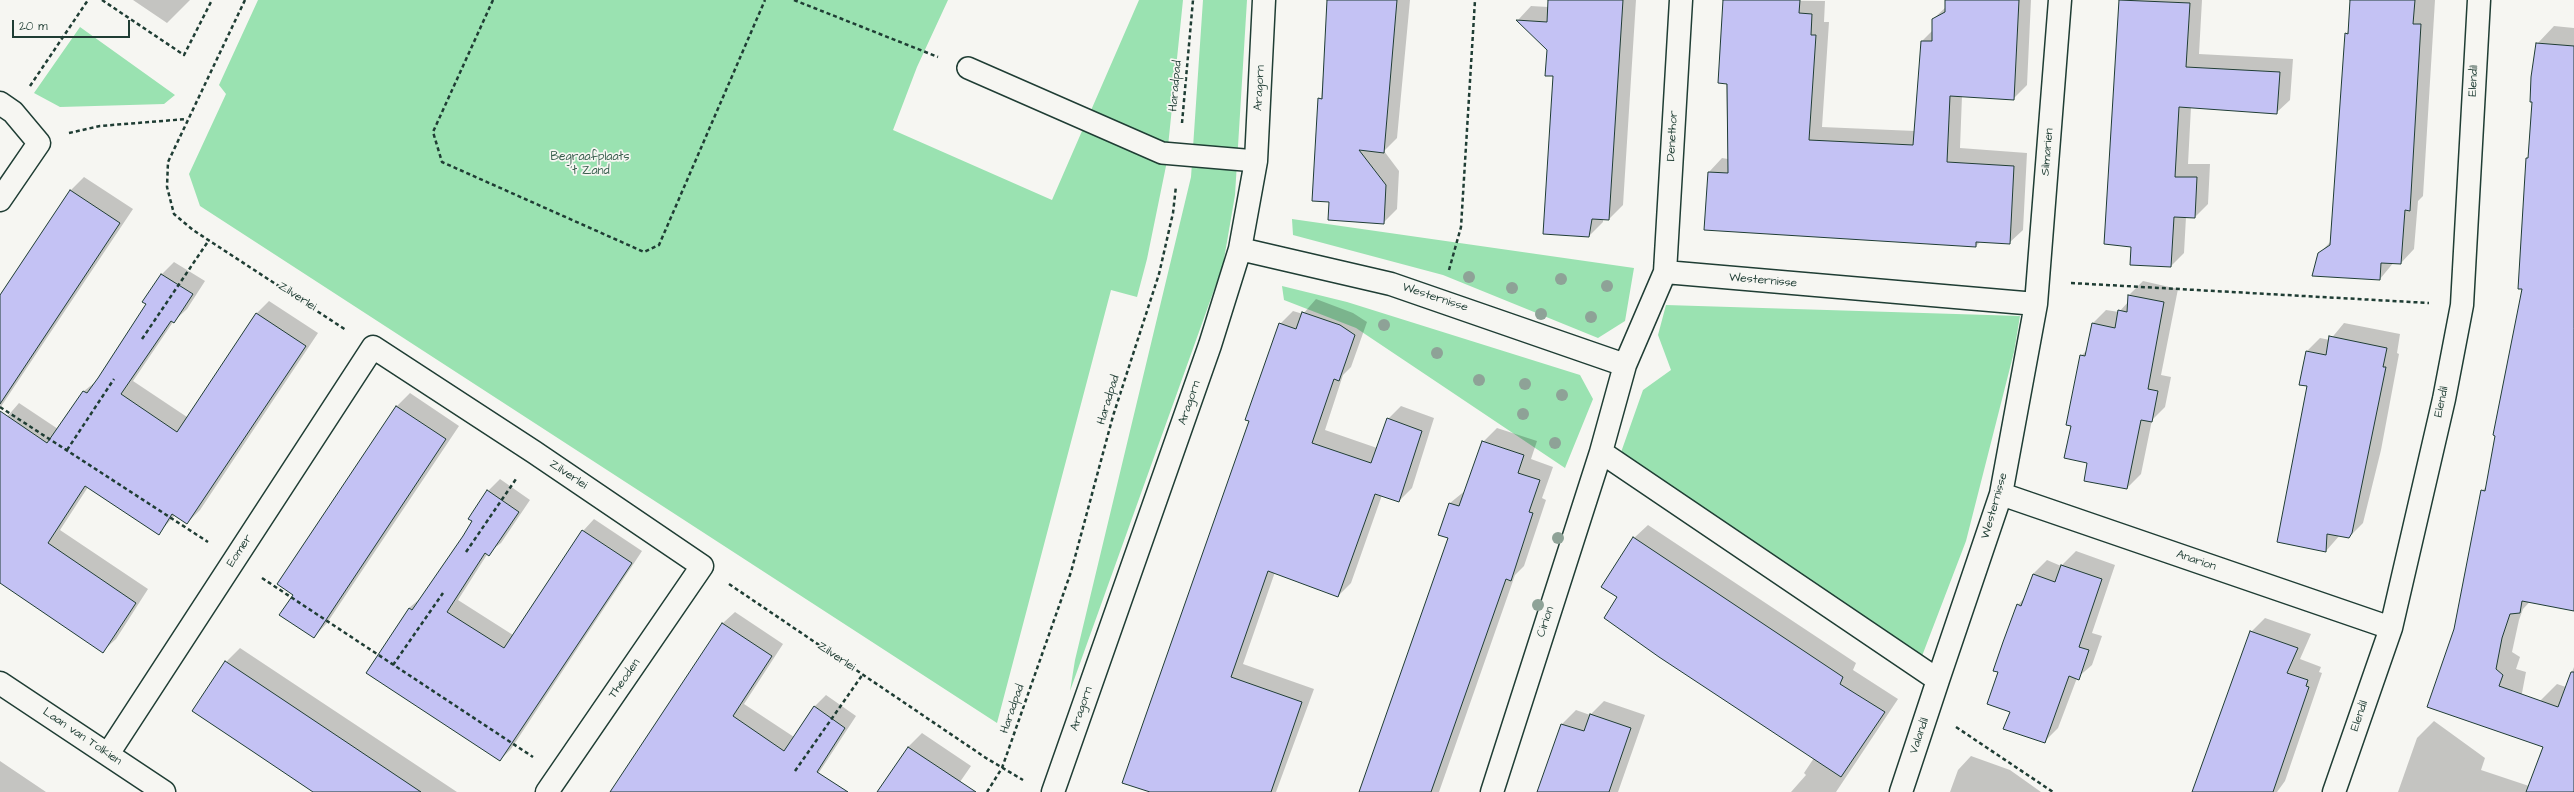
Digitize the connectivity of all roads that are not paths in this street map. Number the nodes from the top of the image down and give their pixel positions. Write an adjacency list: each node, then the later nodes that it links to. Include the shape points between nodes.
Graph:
1 (1264, 0): 7 (street, Aragorn)
2 (1681, 0): 10 (street, Denethor)
3 (2060, 0): 11 (street, Silmarien)
4 (2479, 0): 17 (street, Elendil, via 2462,305 2444,399)
5 (968, 68): 7 (lane, via 1162,153)
6 (7, 107): 8 (street, via 39,143)
7 (1256, 161): 9 (street, Aragorn)
8 (0, 200)
9 (1240, 248): 13 (street, Westernisse, via 1391,284); 23 (street, Aragorn, via 1210,345)
10 (1665, 272): 11 (street, Westernisse); 13 (street)
11 (2036, 304): 15 (street, Westernisse)
12 (373, 347): 16 (street, Zilverlei); 20 (street, Eomer)
13 (1625, 365): 14 (street)
14 (1601, 452): 18 (street); 24 (street, Cirion)
15 (2001, 494): 17 (street, Anarion); 18 (street, Westernisse)
16 (702, 566): 22 (street, Theoden)
17 (2391, 628): 26 (street, Elendil)
18 (1938, 680): 25 (street, Valandil)
19 (0, 683): 20 (street, Laan van Tolkien)
20 (108, 754): 21 (street, Laan van Tolkien)
21 (164, 792)
22 (547, 792)
23 (1053, 792)
24 (1492, 792)
25 (1901, 792)
26 (2334, 792)

